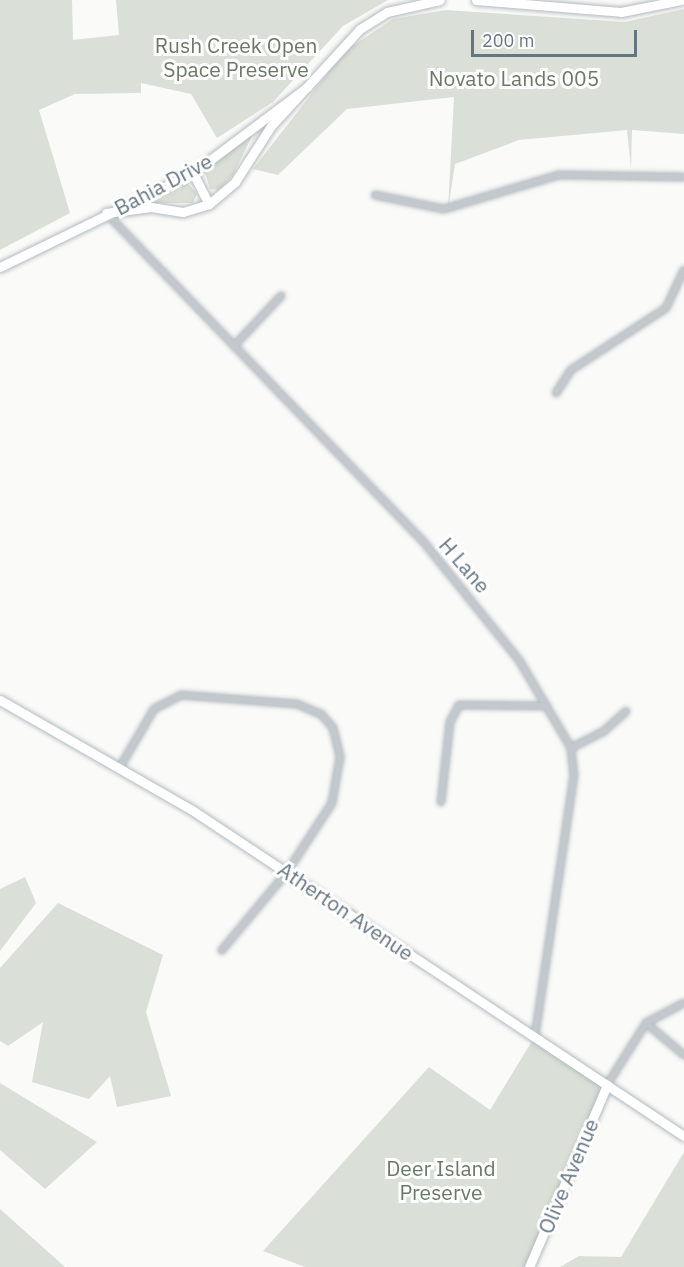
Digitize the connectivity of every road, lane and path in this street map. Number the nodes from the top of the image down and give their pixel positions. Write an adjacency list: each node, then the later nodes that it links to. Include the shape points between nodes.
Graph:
1 (440, 0): 4 (street, Bahia Drive, via 369,22)
2 (476, 0): 3 (street, via 621,12)
3 (681, 0)
4 (310, 86): 5 (street, Bahia Drive); 8 (street, Bahia Drive, via 271,126 236,183)
5 (193, 173): 8 (street); 9 (street, Bahia Drive)
6 (684, 177): 7 (street, via 559,175 444,209 418,208)
7 (375, 195)
8 (209, 204): 9 (street, Bahia Drive, via 183,212 151,207)
9 (106, 213): 10 (street); 13 (street, H Lane)
10 (0, 267)
11 (684, 270): 14 (street, via 666,308 571,370)
12 (281, 296): 13 (street)
13 (234, 346): 16 (street, H Lane, via 422,540 479,606)
14 (556, 393)
15 (0, 700): 19 (street, Atherton Avenue)
16 (547, 706): 18 (street, H Lane); 20 (street, via 459,705 450,722)
17 (626, 711): 18 (street, via 603,732)
18 (571, 748): 25 (street, H Lane, via 574,776)
19 (120, 767): 21 (street, Atherton Avenue); 21 (street, via 154,709 172,697 297,704 321,714 339,745 336,791)
20 (441, 802)
21 (287, 872): 22 (street); 25 (street, Atherton Avenue)
22 (222, 950)
23 (684, 1003): 24 (street)
24 (646, 1023): 26 (street); 27 (street)
25 (535, 1036): 27 (street, Atherton Avenue)
26 (684, 1054)
27 (607, 1085): 28 (street, Atherton Avenue); 29 (street, Olive Avenue)
28 (684, 1136)
29 (530, 1267)

